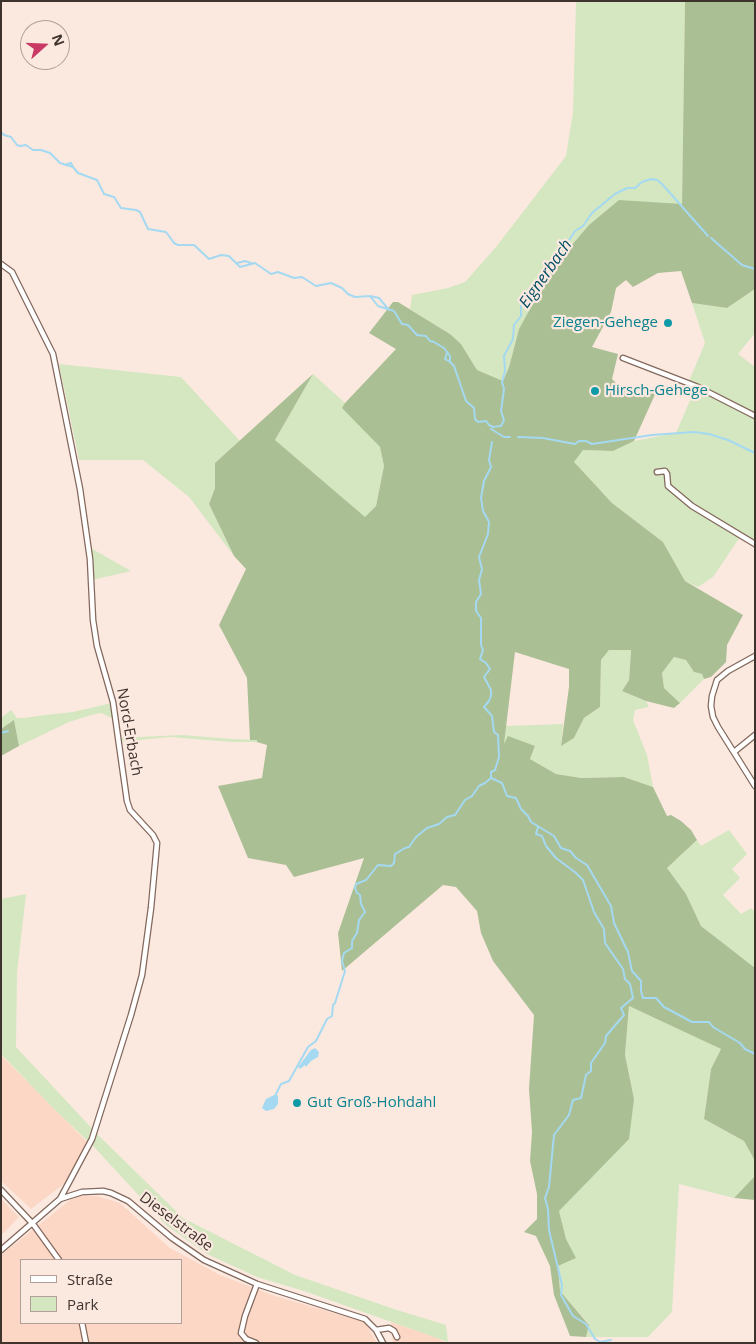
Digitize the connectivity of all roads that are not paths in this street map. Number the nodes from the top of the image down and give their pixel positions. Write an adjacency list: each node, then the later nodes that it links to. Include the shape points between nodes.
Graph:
1 (1, 264): 11 (street, Nord-Erbach, via 12,272 53,354 80,489 90,559 96,646 113,702 127,801 130,810 157,843 142,975 92,1139)
2 (623, 358): 3 (street, via 698,387)
3 (755, 416)
4 (657, 472): 5 (street, via 665,471 668,486 692,506)
5 (755, 544)
6 (755, 656): 8 (street, via 728,670 717,680 712,696 713,717)
7 (755, 735): 8 (street)
8 (734, 752): 9 (street)
9 (755, 786)
10 (1, 1190): 12 (street)
11 (60, 1199): 12 (street, Dieselstraße); 15 (street, Dieselstraße, via 92,1191 121,1197 182,1246 226,1272)
12 (33, 1224): 13 (street, Dieselstraße); 14 (street)
13 (1, 1250)
14 (58, 1259)
15 (256, 1284): 17 (street, Dieselstraße, via 362,1318); 20 (street, via 240,1333)
16 (82, 1324): 19 (street)
17 (376, 1330): 18 (street, via 389,1328); 21 (street, Dieselstraße)
18 (397, 1337)
19 (86, 1343)
20 (256, 1343)
21 (383, 1343)

